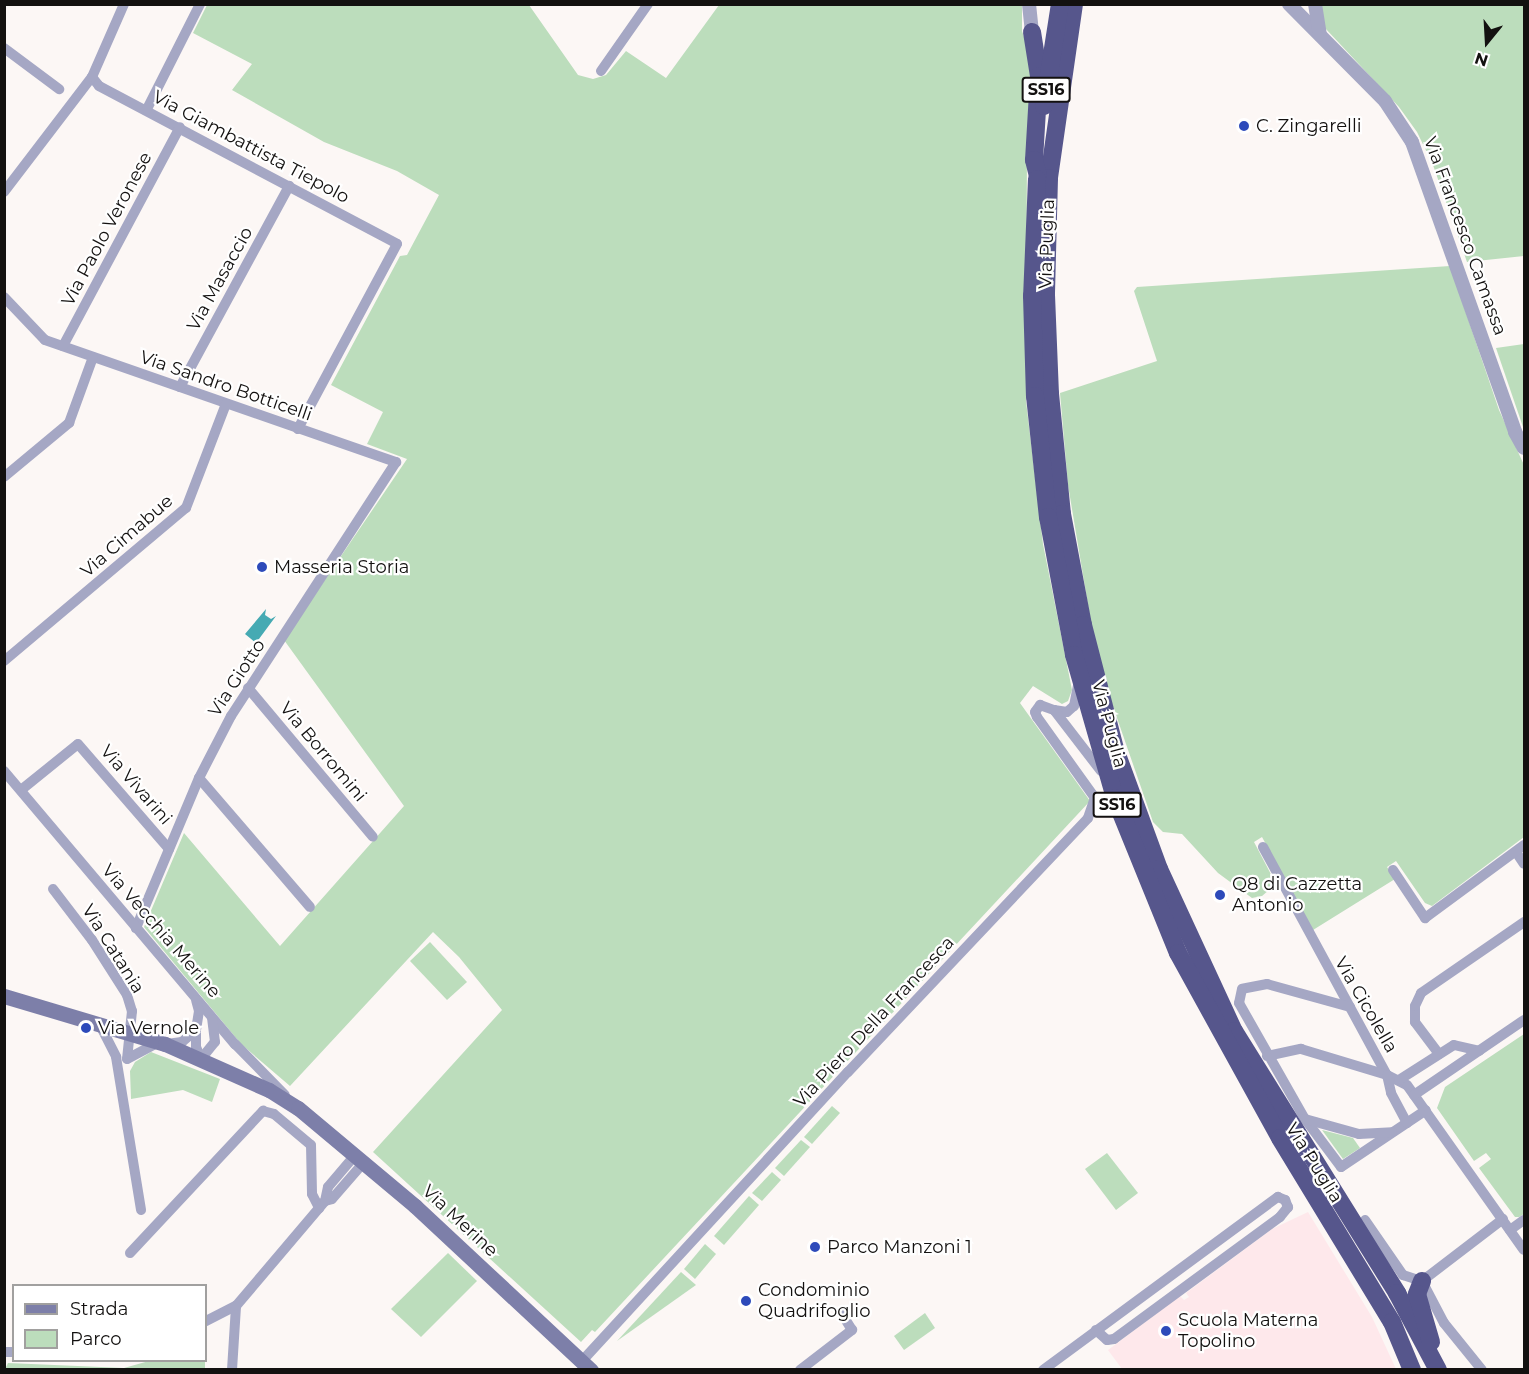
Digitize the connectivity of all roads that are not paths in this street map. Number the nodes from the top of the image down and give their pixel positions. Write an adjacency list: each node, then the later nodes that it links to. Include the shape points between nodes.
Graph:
1 (124, 4): 13 (street)
2 (200, 4): 15 (street)
3 (648, 4): 12 (street)
4 (1029, 4): 9 (street)
5 (1060, 4): 17 (highway, Via Puglia / SS16)
6 (1074, 4): 88 (highway, Via Puglia / SS16, via 1049,177 1046,295 1050,394 1062,514 1083,626 1112,738 1159,869 1234,1031)
7 (1292, 4): 10 (street, Via Francesco Camassa)
8 (1315, 4): 10 (street)
9 (1032, 32): 17 (highway, via 1039,76 1034,160)
10 (1324, 42): 26 (street, Via Francesco Camassa, via 1385,101 1412,142)
11 (4, 48): 14 (street)
12 (601, 71)
13 (92, 77): 15 (street, Via Giambattista Tiepolo, via 99,86); 19 (street)
14 (59, 89)
15 (147, 109): 16 (street, Via Giambattista Tiepolo)
16 (180, 127): 18 (street, Via Giambattista Tiepolo); 21 (street, Via Paolo Veronese)
17 (1038, 176): 29 (highway, Via Puglia / SS16, via 1032,296 1035,396 1048,517)
18 (289, 186): 23 (street, Via Masaccio); 25 (street, Via Giambattista Tiepolo, via 397,244)
19 (4, 192)
20 (4, 297): 21 (street, Via Sandro Botticelli, via 45,340)
21 (63, 346): 22 (street, Via Sandro Botticelli)
22 (93, 357): 23 (street, Via Sandro Botticelli); 28 (street, via 69,423)
23 (180, 387): 24 (street, Via Sandro Botticelli)
24 (226, 404): 25 (street, Via Sandro Botticelli); 30 (street, Via Cimabue, via 186,508)
25 (298, 429): 27 (street, Via Sandro Botticelli)
26 (1524, 448)
27 (396, 462): 31 (street, Via Giotto)
28 (4, 477)
29 (1074, 656): 32 (street, Via Piero Della Francesca, via 1080,693 1067,712); 36 (highway, Via Puglia / SS16)
30 (4, 661)
31 (248, 688): 34 (street, Via Giotto); 37 (street, Via Borromini)
32 (1054, 710): 36 (street, via 1097,763); 89 (street, Via Piero Della Francesca, via 1040,705 1035,712 1095,798 1088,818 848,1071)
33 (4, 771): 35 (street, Via Vecchia Merine)
34 (199, 778): 40 (street, Via Giotto); 44 (street)
35 (21, 790): 40 (street, Via Vivarini, via 78,744); 46 (street, Via Vecchia Merine)
36 (1115, 798): 93 (highway, Via Puglia / SS16, via 1178,953 1280,1138 1392,1322)
37 (373, 837)
38 (1263, 847): 49 (street, Via Cicolella)
39 (1520, 848): 41 (street); 42 (street, via 1425,918)
40 (169, 849): 46 (street, Via Giotto)
41 (1524, 864)
42 (1394, 870)
43 (53, 889): 54 (street, Via Catania, via 127,995 132,1011)
44 (310, 907)
45 (1524, 922): 57 (street, via 1421,993 1415,1006 1415,1022)
46 (136, 928): 47 (street, Via Vecchia Merine)
47 (194, 994): 50 (street, Via Vecchia Merine); 53 (street, via 199,1011)
48 (5, 999): 52 (main road)
49 (1350, 1007): 58 (street, via 1267,984 1242,989 1239,1003); 61 (street, Via Cicolella)
50 (208, 1011): 60 (street, via 215,1042); 65 (street, Via Vecchia Merine)
51 (1524, 1020): 56 (street)
52 (97, 1022): 54 (main road); 59 (street)
53 (196, 1030): 55 (street, via 182,1042); 60 (street, via 195,1047)
54 (129, 1032): 55 (main road); 59 (street, Via Catania)
55 (162, 1043): 59 (street); 60 (main road)
56 (1479, 1051): 57 (street, via 1454,1045); 64 (street)
57 (1439, 1054): 62 (street)
58 (1267, 1056): 61 (street, via 1301,1049); 67 (street)
59 (121, 1058): 74 (street, via 119,1076)
60 (201, 1059): 65 (main road)
61 (1387, 1075): 62 (street, Via Cicolella); 63 (street)
62 (1403, 1082): 63 (street); 64 (street)
63 (1391, 1093): 68 (street)
64 (1414, 1095): 66 (street)
65 (298, 1108): 70 (main road, Via Merine)
66 (1426, 1110): 68 (street); 75 (street)
67 (1305, 1119): 69 (street, via 1359,1134); 69 (street, via 1341,1167)
68 (1407, 1123): 69 (street)
69 (1393, 1132)
70 (361, 1158): 72 (street); 73 (street, via 333,1199); 89 (main road, Via Merine)
71 (314, 1162): 72 (street); 73 (street, via 312,1194); 80 (street, via 308,1140 274,1114 263,1111)
72 (328, 1188): 73 (street)
73 (322, 1204): 84 (street)
74 (141, 1210)
75 (1503, 1219): 78 (street); 82 (street)
76 (1365, 1220): 82 (street, via 1403,1275)
77 (1524, 1220): 78 (street)
78 (1510, 1230): 79 (street)
79 (1524, 1250)
80 (130, 1253)
81 (1171, 1275): 83 (street); 83 (street, via 1278,1197 1285,1200 1288,1207 1280,1217); 87 (street)
82 (1422, 1281): 88 (highway, via 1417,1294); 94 (street, via 1444,1323)
83 (1180, 1290): 87 (street, via 1114,1339 1107,1340)
84 (236, 1306): 86 (street); 90 (street)
85 (842, 1314): 91 (street, via 852,1330)
86 (207, 1321)
87 (1096, 1330): 92 (street)
88 (1436, 1364)
89 (586, 1365)
90 (232, 1370)
91 (800, 1370)
92 (1043, 1370)
93 (1412, 1370)
94 (1482, 1370)

